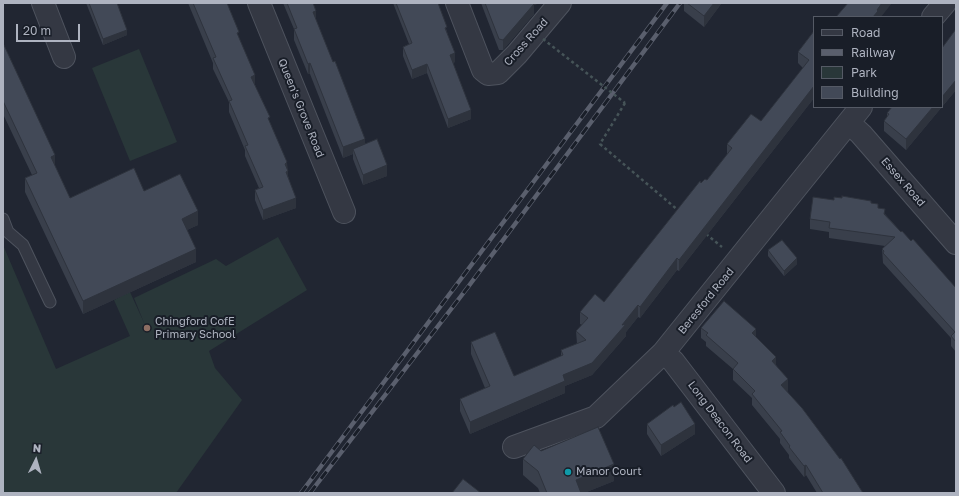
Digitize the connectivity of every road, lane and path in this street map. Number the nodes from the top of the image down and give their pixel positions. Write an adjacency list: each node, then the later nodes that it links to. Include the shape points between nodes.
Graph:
1 (43, 3): 8 (street)
2 (259, 3): 10 (street, Queen's Grove Road)
3 (457, 3): 4 (street, Cross Road, via 483,70 488,74 498,73)
4 (560, 3)
5 (945, 3): 6 (street)
6 (935, 16)
7 (543, 39): 11 (path, bridge, via 624,103 600,144)
8 (64, 57)
9 (855, 115): 14 (street, Essex Road, via 861,134); 17 (street, Beresford Road)
10 (344, 212)
11 (685, 216)
12 (3, 219): 16 (lane, via 8,232 23,245)
13 (703, 232): 15 (path)
14 (956, 243)
15 (722, 247)
16 (50, 302)
17 (663, 353): 18 (street, Beresford Road, via 596,417); 19 (street, Long Deacon Road, via 673,361)
18 (514, 447)
19 (774, 493)

